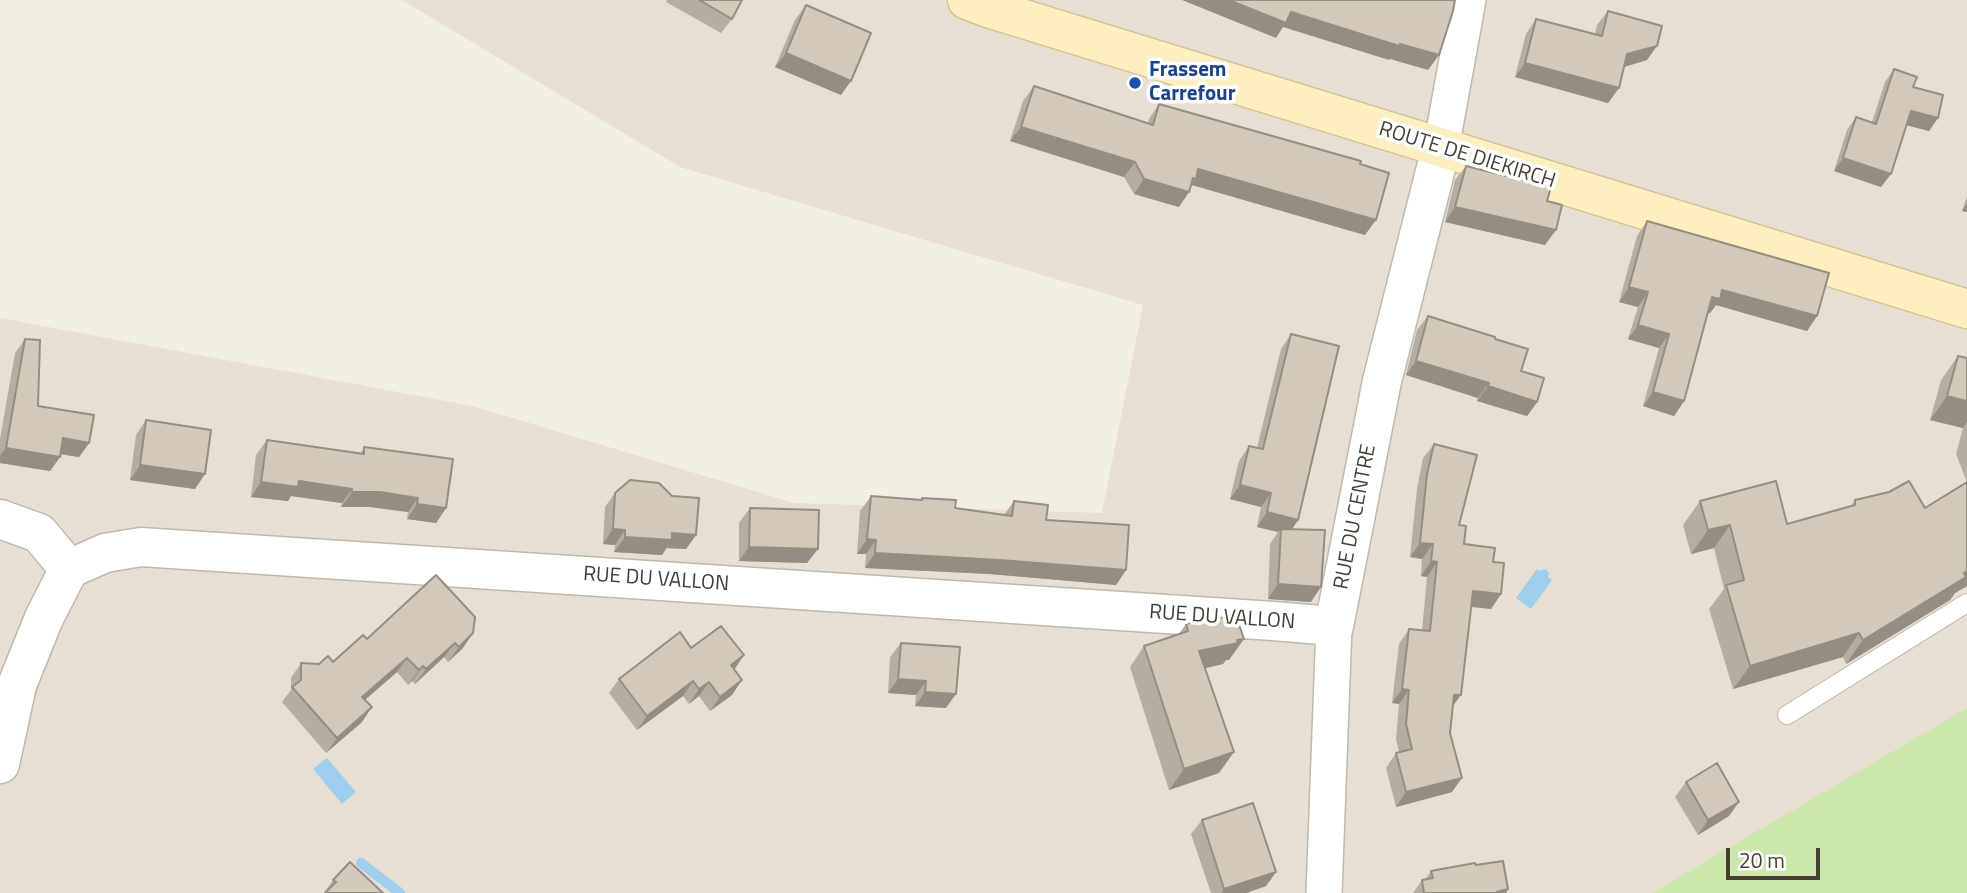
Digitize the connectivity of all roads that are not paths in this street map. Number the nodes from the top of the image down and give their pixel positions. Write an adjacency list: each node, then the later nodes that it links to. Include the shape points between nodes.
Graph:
1 (967, 0): 3 (main road, ROUTE DE DIEKIRCH)
2 (1468, 0): 3 (street)
3 (1441, 148): 4 (main road, ROUTE DE DIEKIRCH); 8 (street, RUE DU CENTRE, via 1382,381)
4 (1967, 309)
5 (0, 519): 6 (street, via 39,533)
6 (69, 569): 8 (street, RUE DU VALLON, via 105,553 141,547); 10 (street, via 17,685)
7 (1967, 603): 9 (lane)
8 (1334, 626): 11 (street, RUE DU CENTRE)
9 (1787, 715)
10 (0, 764)
11 (1324, 893)

